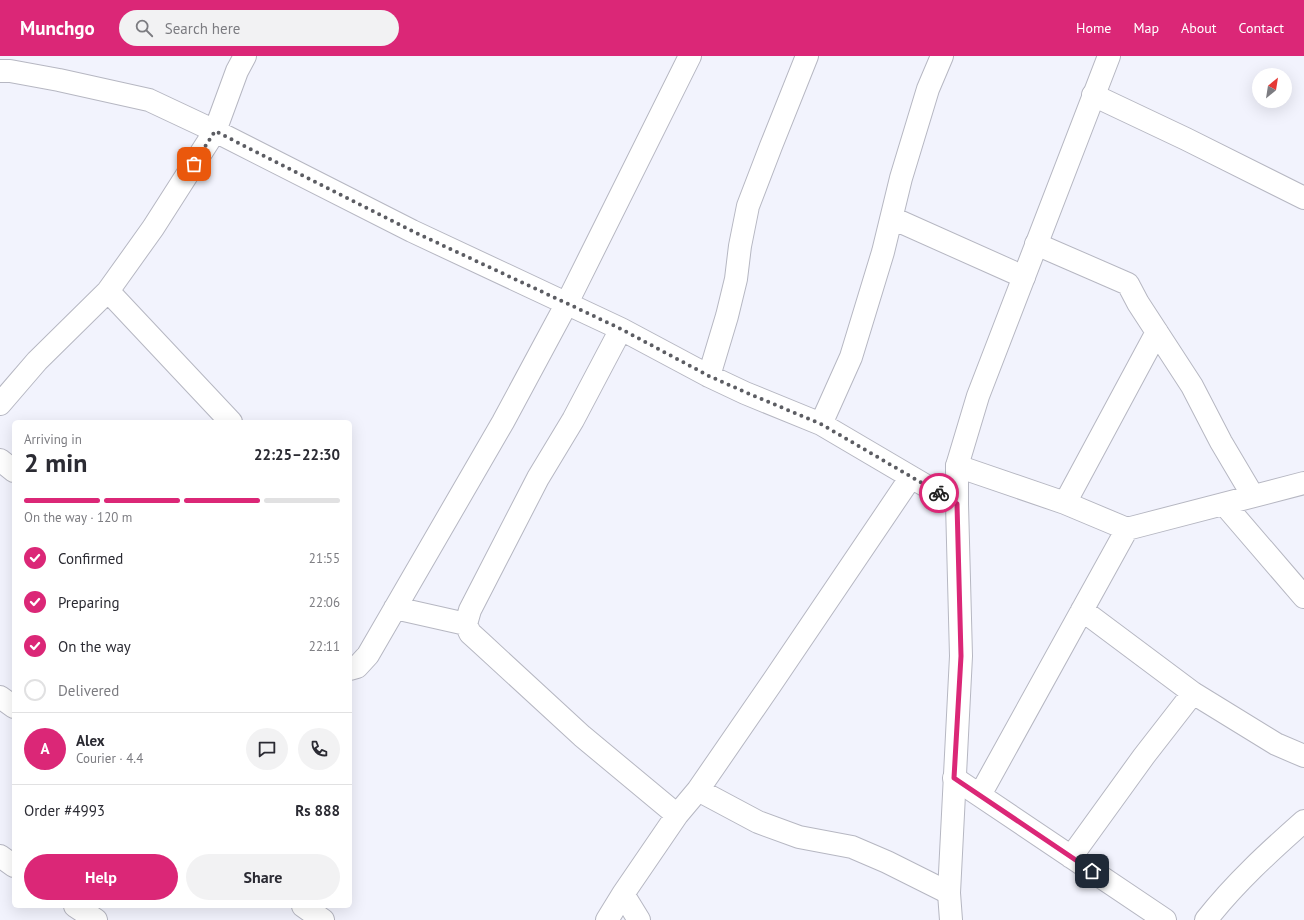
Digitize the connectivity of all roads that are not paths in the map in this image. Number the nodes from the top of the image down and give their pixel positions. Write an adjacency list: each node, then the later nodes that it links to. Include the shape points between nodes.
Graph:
1 (245, 56): 8 (street)
2 (690, 56): 14 (street)
3 (807, 56): 17 (street, via 748,206 736,279)
4 (942, 56): 10 (street, via 928,89 901,178)
5 (1109, 56): 7 (street)
6 (0, 71): 8 (street, via 59,80 149,100)
7 (1093, 95): 9 (street); 11 (street)
8 (215, 131): 13 (street, via 153,228); 14 (street, via 412,231)
9 (1304, 198)
10 (892, 218): 12 (street); 20 (street, via 851,357)
11 (1036, 244): 12 (street); 16 (street, via 1128,284)
12 (1024, 277): 22 (street, via 978,396)
13 (108, 291): 18 (street, via 37,362); 19 (street)
14 (567, 303): 15 (street); 32 (street, via 503,422)
15 (621, 329): 17 (street); 34 (street, via 573,420 538,478 470,610)
16 (1157, 332): 26 (street, via 1192,386); 27 (street)
17 (709, 376): 20 (street)
18 (0, 404)
19 (229, 420)
20 (821, 424): 24 (street)
21 (0, 460): 23 (street)
22 (958, 466): 27 (street); 28 (street)
23 (12, 469)
24 (911, 477): 28 (street); 41 (street)
25 (1303, 481): 26 (street)
26 (1253, 496): 29 (street)
27 (1065, 503): 30 (street)
28 (957, 504): 40 (street, via 961,656)
29 (1224, 504): 30 (street); 31 (street)
30 (1127, 529): 33 (street)
31 (1304, 596)
32 (395, 608): 34 (street); 35 (street, via 368,655 357,667)
33 (1082, 610): 36 (street); 42 (street)
34 (466, 624): 43 (street, via 470,633 582,736)
35 (352, 668)
36 (1193, 693): 39 (street, via 1276,744); 46 (street)
37 (0, 697): 38 (street)
38 (12, 706)
39 (1304, 756)
40 (954, 778): 42 (street); 48 (street)
41 (698, 790): 43 (street); 48 (street, via 758,822 798,837 852,847)
42 (980, 796): 46 (street)
43 (677, 815): 49 (street)
44 (1304, 821): 58 (street, via 1263,857)
45 (0, 856): 47 (street)
46 (1071, 857): 57 (street)
47 (12, 865)
48 (950, 893): 56 (street)
49 (623, 894): 54 (street); 55 (street)
50 (78, 908): 52 (street)
51 (306, 908): 53 (street)
52 (96, 920)
53 (323, 920)
54 (607, 920)
55 (639, 920)
56 (951, 920)
57 (1165, 920)
58 (1206, 920)

